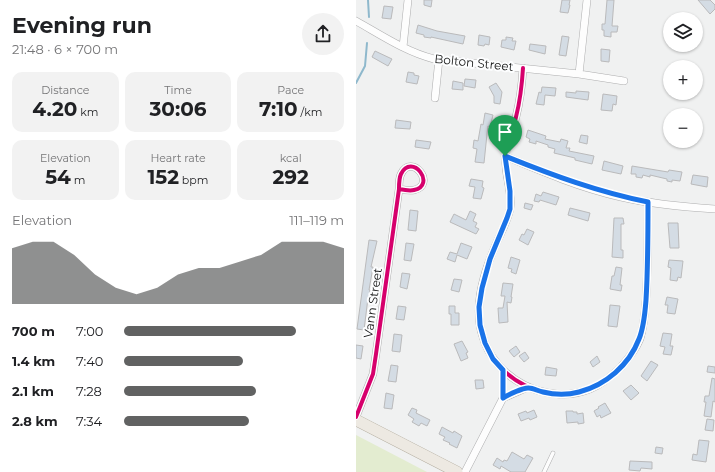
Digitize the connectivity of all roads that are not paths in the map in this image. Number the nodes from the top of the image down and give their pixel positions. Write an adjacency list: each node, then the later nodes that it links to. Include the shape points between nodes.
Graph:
1 (408, 0): 4 (street)
2 (587, 0): 7 (street)
3 (356, 21): 4 (street, Bolton Street)
4 (403, 47): 5 (street, Bolton Street, via 420,56)
5 (439, 59): 6 (street, Bolton Street); 9 (street)
6 (524, 68): 7 (street, Bolton Street); 10 (street, via 519,105)
7 (579, 74): 8 (street, Bolton Street)
8 (624, 81)
9 (435, 98)
10 (505, 156): 12 (street, via 583,186 619,197); 14 (street, via 510,209 488,264 479,307 485,343 493,359)
11 (399, 189): 17 (street, Vann Street, via 374,367)
12 (648, 202): 13 (street); 15 (street, via 645,312 640,339 633,351 625,363 604,382 590,389 555,394)
13 (715, 209)
14 (503, 370): 15 (street); 16 (street)
15 (528, 387): 16 (street)
16 (503, 398): 21 (street)
17 (356, 417)
18 (356, 420): 20 (main road)
19 (553, 453): 22 (lane)
20 (457, 472)
21 (465, 472)
22 (544, 472)

